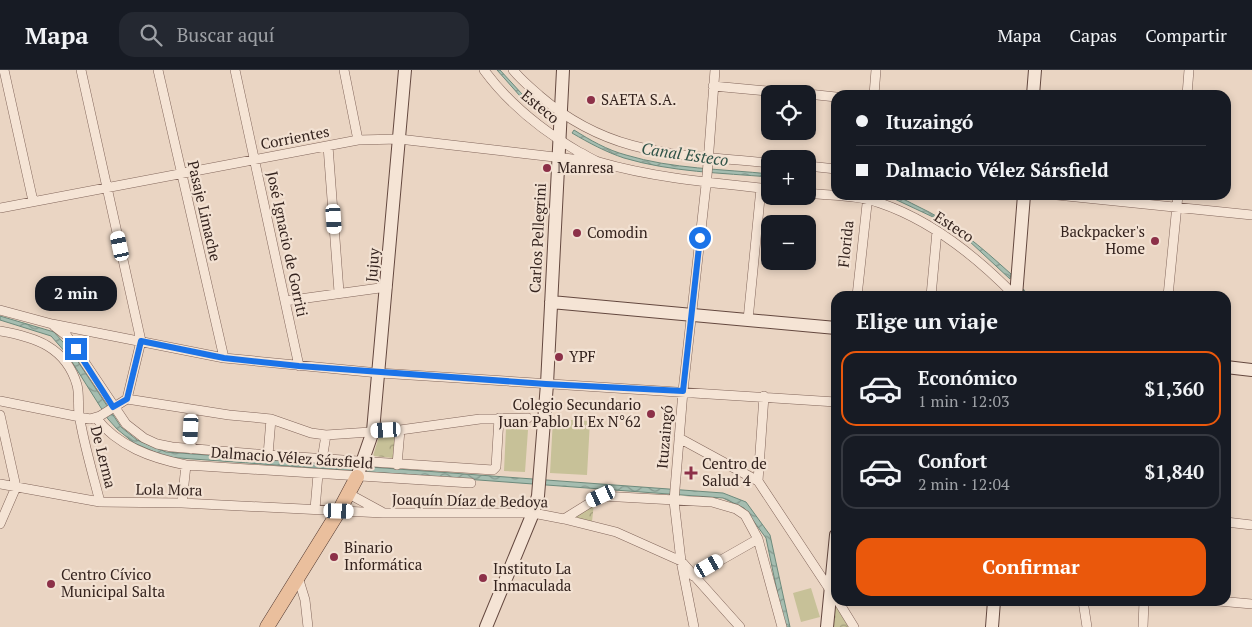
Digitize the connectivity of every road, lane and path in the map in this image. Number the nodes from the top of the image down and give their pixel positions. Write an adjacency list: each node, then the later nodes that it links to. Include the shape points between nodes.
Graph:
1 (4, 70): 44 (street)
2 (80, 70): 36 (street)
3 (158, 70): 33 (street, Pasaje Limache)
4 (235, 70): 27 (street, José Ignacio de Gorriti)
5 (344, 70): 23 (street)
6 (405, 70): 22 (main road, Jujuy)
7 (484, 70): 24 (street, Esteco, via 509,100)
8 (512, 70): 21 (street, Esteco)
9 (563, 70): 21 (main road, Carlos Pellegrini)
10 (714, 70): 14 (street, Ituzaingó)
11 (876, 70): 16 (street)
12 (1035, 70): 17 (main road)
13 (1189, 70): 18 (street)
14 (713, 86): 15 (street); 28 (street, Ituzaingó)
15 (761, 90)
16 (874, 90)
17 (1033, 90)
18 (1187, 90)
19 (816, 95): 20 (street)
20 (831, 96)
21 (560, 112): 24 (main road, Carlos Pellegrini); 28 (street, via 590,131 616,142)
22 (399, 139): 23 (street, Corrientes); 26 (street, Corrientes); 50 (main road, Jujuy)
23 (358, 140): 25 (street, Corrientes)
24 (560, 141): 26 (main road, Carlos Pellegrini); 29 (street, Corrientes)
25 (328, 146): 27 (street, Corrientes); 56 (street)
26 (559, 157): 29 (street, Corrientes); 58 (main road, Carlos Pellegrini)
27 (254, 159): 33 (street, Corrientes); 57 (street, José Ignacio de Gorriti)
28 (709, 160): 30 (street); 34 (street, Ituzaingó)
29 (598, 162): 34 (street, Corrientes, via 648,173)
30 (761, 163)
31 (816, 167): 32 (street)
32 (831, 168)
33 (181, 174): 36 (street, Corrientes); 66 (street, Pasaje Limache)
34 (707, 179): 35 (street, Corrientes); 60 (street, Ituzaingó)
35 (761, 188)
36 (108, 189): 44 (street, Corrientes); 65 (street)
37 (816, 194): 38 (street)
38 (831, 195)
39 (867, 200): 51 (street, Florida)
40 (873, 200): 49 (street, Esteco)
41 (1024, 200): 54 (main road)
42 (1107, 200): 46 (street)
43 (1178, 200): 46 (street)
44 (33, 201): 47 (street, Corrientes)
45 (764, 205): 61 (street)
46 (1177, 207): 48 (street); 55 (street)
47 (0, 208)
48 (1252, 215)
49 (937, 231): 52 (street); 53 (street, Esteco, via 959,244)
50 (387, 286): 56 (street); 70 (main road, Jujuy)
51 (858, 291)
52 (931, 291)
53 (1010, 291)
54 (1015, 291)
55 (1169, 291)
56 (339, 292): 57 (street)
57 (285, 301): 67 (street, José Ignacio de Gorriti)
58 (551, 302): 60 (main road); 71 (main road, Carlos Pellegrini)
59 (0, 310): 62 (street)
60 (691, 315): 61 (main road); 72 (street, Ituzaingó)
61 (748, 320): 63 (main road)
62 (52, 324): 65 (street); 77 (street, Dalmacio Vélez Sársfield, via 67,336)
63 (831, 328)
64 (0, 330): 81 (street, De Lerma, via 30,336 59,355 77,386)
65 (141, 341): 66 (street); 74 (street)
66 (224, 358): 67 (street)
67 (299, 366): 70 (street)
68 (1231, 368): 69 (main road)
69 (1252, 370)
70 (379, 373): 71 (street); 86 (main road, Jujuy)
71 (546, 384): 72 (street); 108 (main road, Carlos Pellegrini, via 538,496)
72 (683, 391): 73 (street); 88 (street, Ituzaingó)
73 (764, 396): 76 (street); 97 (street)
74 (127, 399): 77 (street); 78 (street)
75 (0, 401): 81 (street)
76 (831, 402)
77 (113, 407): 80 (street); 89 (street, Dalmacio Vélez Sársfield, via 126,424 144,438)
78 (192, 410): 84 (street); 89 (street)
79 (0, 415): 100 (street)
80 (98, 417): 81 (street); 93 (street, Dalmacio Vélez Sársfield, via 110,433 138,451)
81 (79, 418): 103 (street, De Lerma)
82 (499, 418): 83 (street); 85 (street); 94 (street, Dalmacio Vélez Sársfield, via 496,467 493,470)
83 (528, 418)
84 (271, 419): 87 (street); 90 (street)
85 (400, 430): 86 (street); 94 (street)
86 (373, 431): 87 (street); 92 (main road, Jujuy)
87 (326, 435): 91 (street)
88 (679, 438): 97 (street); 102 (street, Ituzaingó)
89 (190, 449): 90 (street, Dalmacio Vélez Sársfield)
90 (268, 456): 91 (street, Dalmacio Vélez Sársfield)
91 (322, 460): 92 (street, Dalmacio Vélez Sársfield)
92 (364, 462): 94 (street, Dalmacio Vélez Sársfield); 96 (main road, Jujuy)
93 (186, 464): 95 (street, Dalmacio Vélez Sársfield); 104 (street)
94 (397, 464)
95 (318, 474): 96 (street, Dalmacio Vélez Sársfield); 105 (street)
96 (357, 477): 98 (street, Dalmacio Vélez Sársfield); 101 (main road)
97 (758, 481): 117 (street)
98 (471, 483)
99 (0, 484): 100 (street, Lola Mora)
100 (16, 487): 103 (street, Lola Mora); 111 (street)
101 (349, 494): 106 (main road); 107 (street)
102 (674, 501): 109 (street, via 601,496); 113 (street, via 712,502 736,509 745,516); 114 (street, Ituzaingó)
103 (100, 502): 104 (street, Lola Mora)
104 (182, 503): 105 (street, Lola Mora)
105 (315, 509): 106 (street, Lola Mora)
106 (339, 511): 107 (street, Joaquín Díaz de Bedoya); 116 (main road)
107 (383, 513): 108 (street, Joaquín Díaz de Bedoya)
108 (533, 514): 109 (street, Joaquín Díaz de Bedoya); 127 (main road, Carlos Pellegrini)
109 (564, 519): 114 (street, Joaquín Díaz de Bedoya, via 616,532)
110 (1231, 522): 112 (street)
111 (0, 524)
112 (1252, 524)
113 (758, 539): 115 (street); 130 (street)
114 (682, 562): 115 (street); 128 (street, Ituzaingó)
115 (693, 576): 129 (street)
116 (298, 577): 125 (main road); 126 (street)
117 (831, 591)
118 (1231, 602): 119 (street)
119 (1252, 604)
120 (833, 606): 131 (main road)
121 (841, 606): 132 (street)
122 (994, 606): 133 (main road)
123 (1084, 606): 134 (street)
124 (1144, 606): 135 (street)
125 (267, 627)
126 (308, 627)
127 (486, 627)
128 (694, 627)
129 (740, 627)
130 (782, 627)
131 (827, 627)
132 (854, 627)
133 (992, 627)
134 (1087, 627)
135 (1143, 627)

